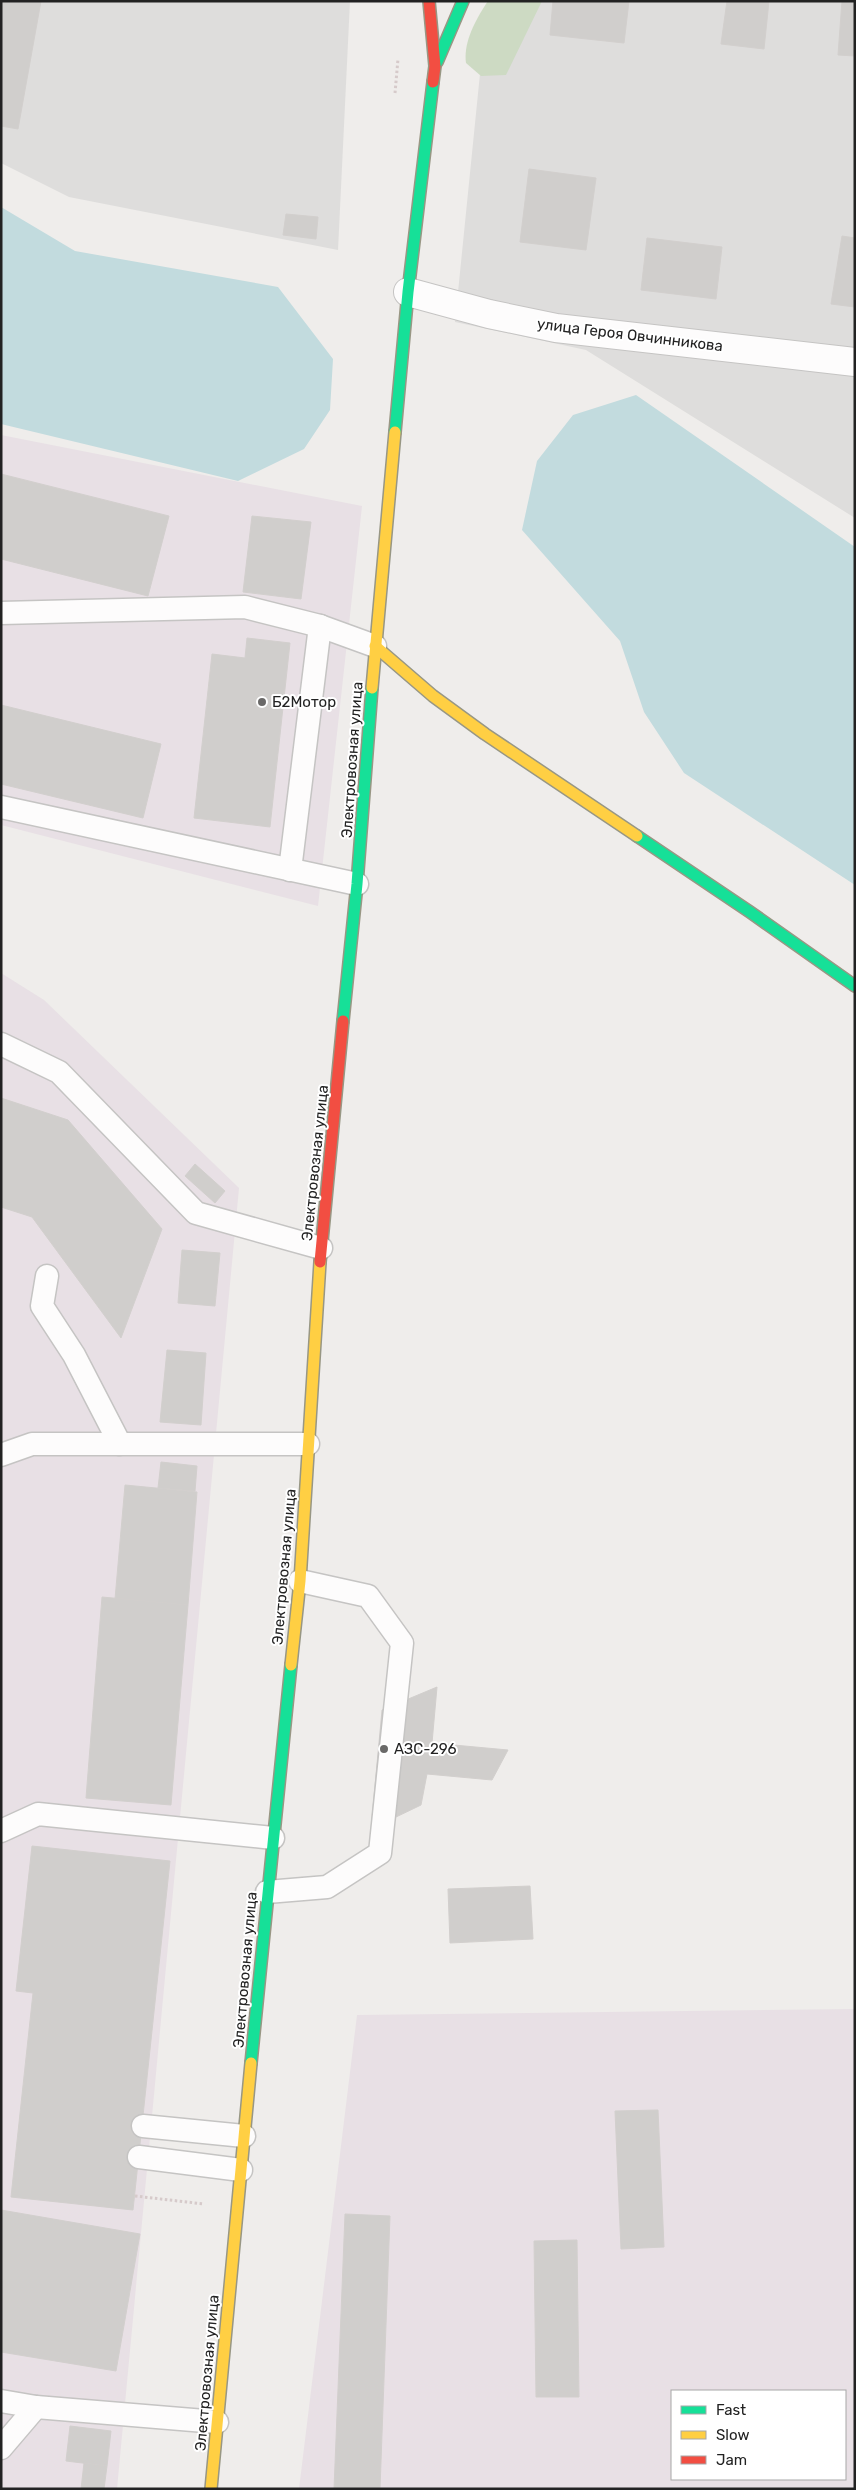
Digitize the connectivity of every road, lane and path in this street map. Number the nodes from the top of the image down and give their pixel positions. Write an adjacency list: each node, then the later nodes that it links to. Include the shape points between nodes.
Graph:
1 (429, 1): 3 (street)
2 (463, 1): 3 (street)
3 (435, 66): 4 (street, Электровозная улица)
4 (408, 292): 5 (street, улица Героя Овчинникова, via 556,328); 8 (street, Электровозная улица)
5 (855, 362)
6 (1, 613): 7 (lane, via 245,607)
7 (320, 626): 8 (lane); 10 (lane)
8 (376, 646): 11 (street, Электровозная улица); 12 (street, via 432,695)
9 (1, 807): 10 (lane)
10 (290, 870): 11 (lane)
11 (357, 884): 14 (street, Электровозная улица)
12 (855, 986)
13 (1, 1044): 14 (lane, via 59,1072 196,1213)
14 (321, 1248): 17 (street, Электровозная улица)
15 (48, 1276): 16 (lane, via 42,1306 74,1355)
16 (120, 1444): 17 (lane); 18 (lane, via 32,1444)
17 (308, 1444): 19 (street, Электровозная улица)
18 (1, 1455)
19 (300, 1581): 21 (street, Электровозная улица); 22 (lane, via 368,1596 402,1643 380,1853 327,1887)
20 (1, 1831): 21 (lane, via 38,1814)
21 (273, 1838): 22 (street, Электровозная улица)
22 (267, 1892): 24 (street, Электровозная улица)
23 (142, 2126): 24 (lane)
24 (244, 2136): 26 (street, Электровозная улица)
25 (139, 2158): 26 (lane)
26 (242, 2170): 28 (street, Электровозная улица)
27 (135, 2196): 28 (path)
28 (238, 2208): 31 (street, Электровозная улица)
29 (1, 2401): 30 (lane)
30 (36, 2407): 31 (lane); 32 (lane)
31 (218, 2422): 33 (street, Электровозная улица)
32 (1, 2448)
33 (211, 2489)

